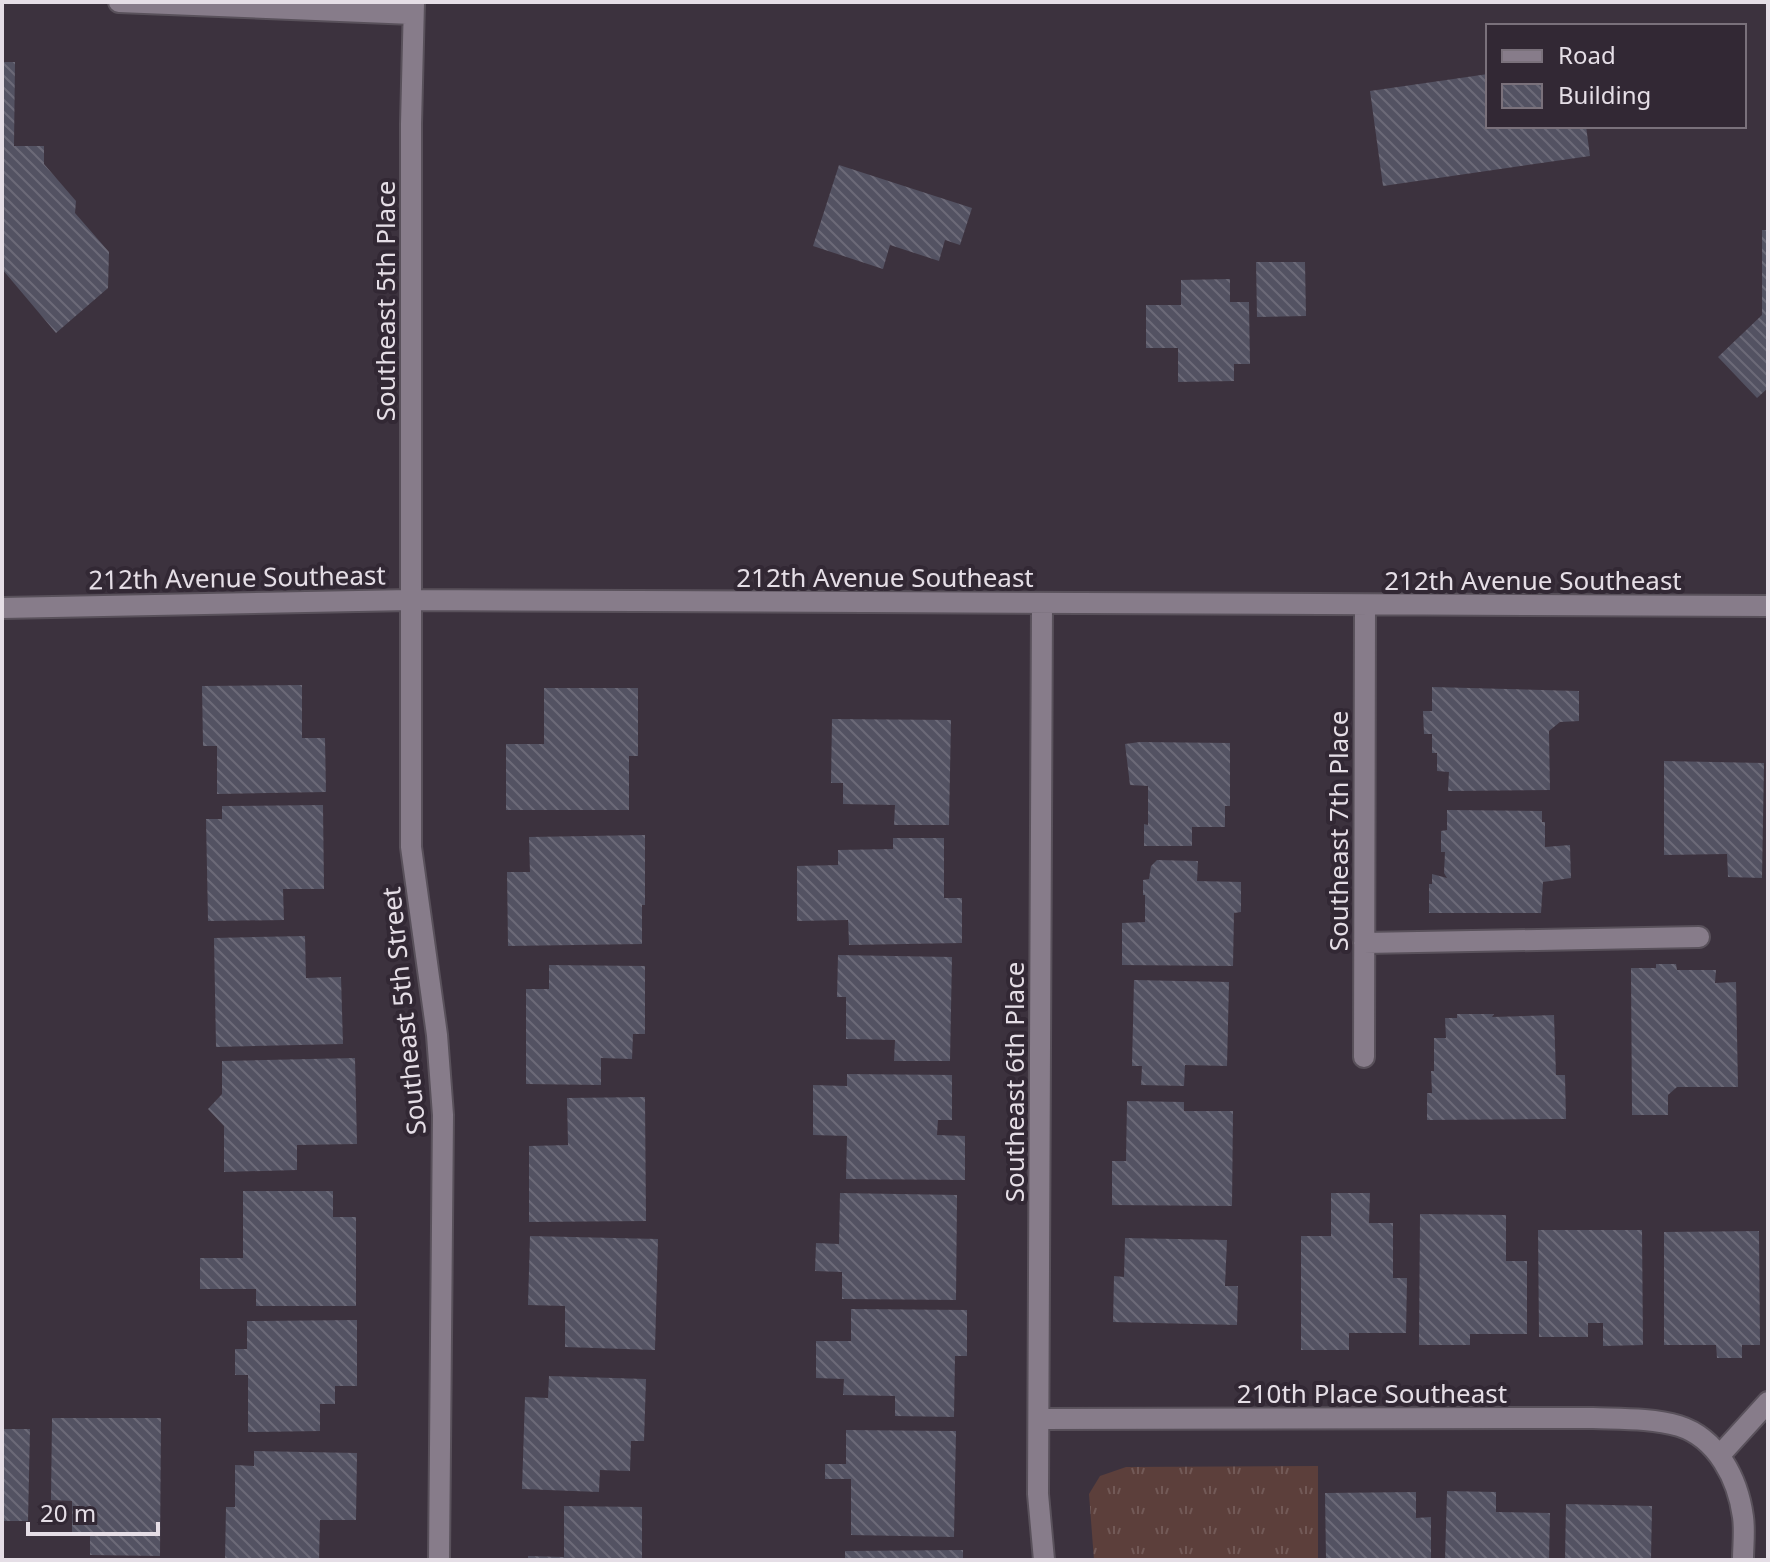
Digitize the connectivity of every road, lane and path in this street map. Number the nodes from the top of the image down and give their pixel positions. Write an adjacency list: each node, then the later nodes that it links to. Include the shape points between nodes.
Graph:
1 (119, 2): 2 (street)
2 (413, 8): 3 (street, Southeast 5th Place)
3 (410, 600): 4 (street, 212th Avenue Southeast); 7 (street, 212th Avenue Southeast); 14 (street, Southeast 5th Street, via 411,847 443,1115)
4 (1042, 604): 5 (street, 212th Avenue Southeast); 12 (street, Southeast 6th Place)
5 (1365, 606): 6 (street, 212th Avenue Southeast); 9 (street, Southeast 7th Place)
6 (1768, 606)
7 (2, 608)
8 (1699, 937): 9 (street)
9 (1364, 943): 10 (street, Southeast 7th Place)
10 (1364, 1057)
11 (1768, 1402): 13 (street)
12 (1039, 1419): 13 (street, 210th Place Southeast, via 1639,1420 1679,1426 1703,1438); 15 (street, Southeast 6th Place)
13 (1720, 1455): 16 (street, via 1744,1517)
14 (439, 1560)
15 (1044, 1560)
16 (1743, 1560)

